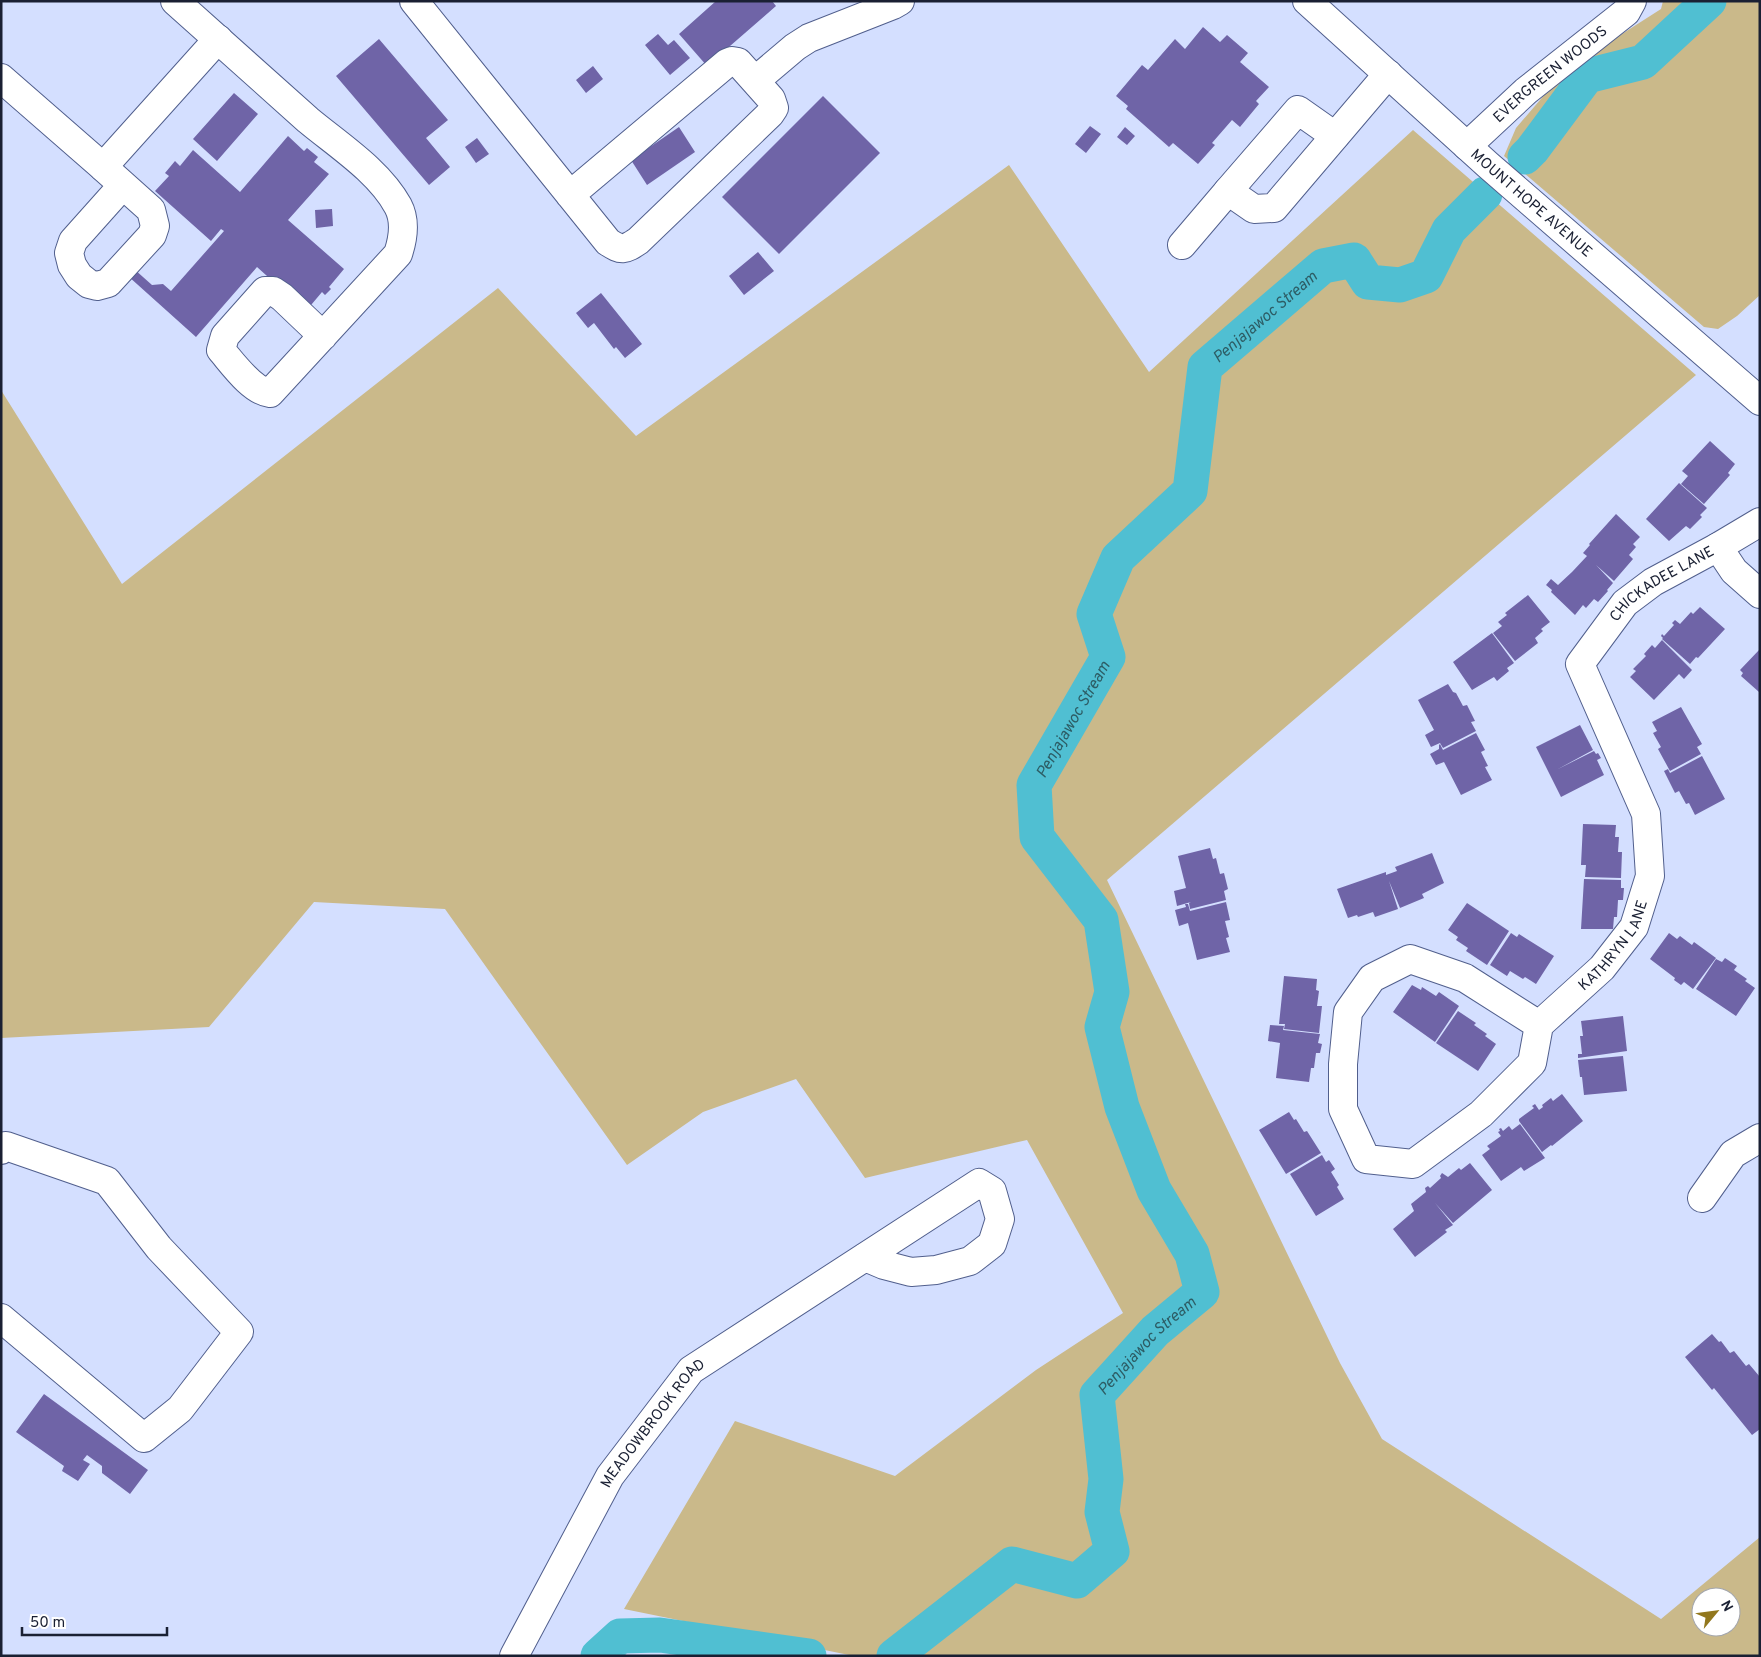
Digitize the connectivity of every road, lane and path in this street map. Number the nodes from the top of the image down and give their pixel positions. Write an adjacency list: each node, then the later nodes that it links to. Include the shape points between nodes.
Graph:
1 (900, 1): 9 (street, via 809,38)
2 (1307, 1): 7 (street, MOUNT HOPE AVENUE)
3 (1632, 1): 11 (street, EVERGREEN WOODS, via 1626,12 1526,91)
4 (183, 4): 6 (street)
5 (426, 6): 15 (street)
6 (218, 39): 12 (street); 17 (street, via 378,178 399,206 403,237 398,254)
7 (1388, 74): 10 (street); 11 (street, MOUNT HOPE AVENUE)
8 (1, 78): 12 (street)
9 (756, 80): 15 (street, via 738,62 727,63); 15 (street, via 771,99 774,108 770,114 627,248 619,249 608,242)
10 (1334, 136): 14 (street, via 1274,208 1254,208); 14 (street, via 1298,110)
11 (1467, 146): 18 (street, MOUNT HOPE AVENUE)
12 (103, 166): 13 (street)
13 (123, 185)
14 (1228, 191): 16 (street)
15 (570, 195)
16 (1182, 245)
17 (323, 336)
18 (1760, 401)
19 (1760, 522): 20 (street, CHICKADEE LANE)
20 (1718, 547): 21 (street, via 1734,571); 22 (street, CHICKADEE LANE, via 1653,582 1625,603)
21 (1760, 594)
22 (1580, 664): 23 (street, KATHRYN LANE, via 1646,814 1650,876 1634,927 1602,968)
23 (1539, 1025): 23 (street, via 1532,1063 1481,1114 1413,1164 1366,1159 1343,1109 1343,1064 1348,1012 1372,978 1410,959 1465,978)
24 (1760, 1138): 26 (street, via 1733,1154)
25 (1, 1150): 28 (street, via 6,1146 107,1181 159,1248 239,1332 180,1409 144,1438)
26 (1702, 1198)
27 (865, 1257): 29 (street, MEADOWBROOK ROAD, via 691,1370 610,1476)
28 (1, 1318)
29 (514, 1656)

